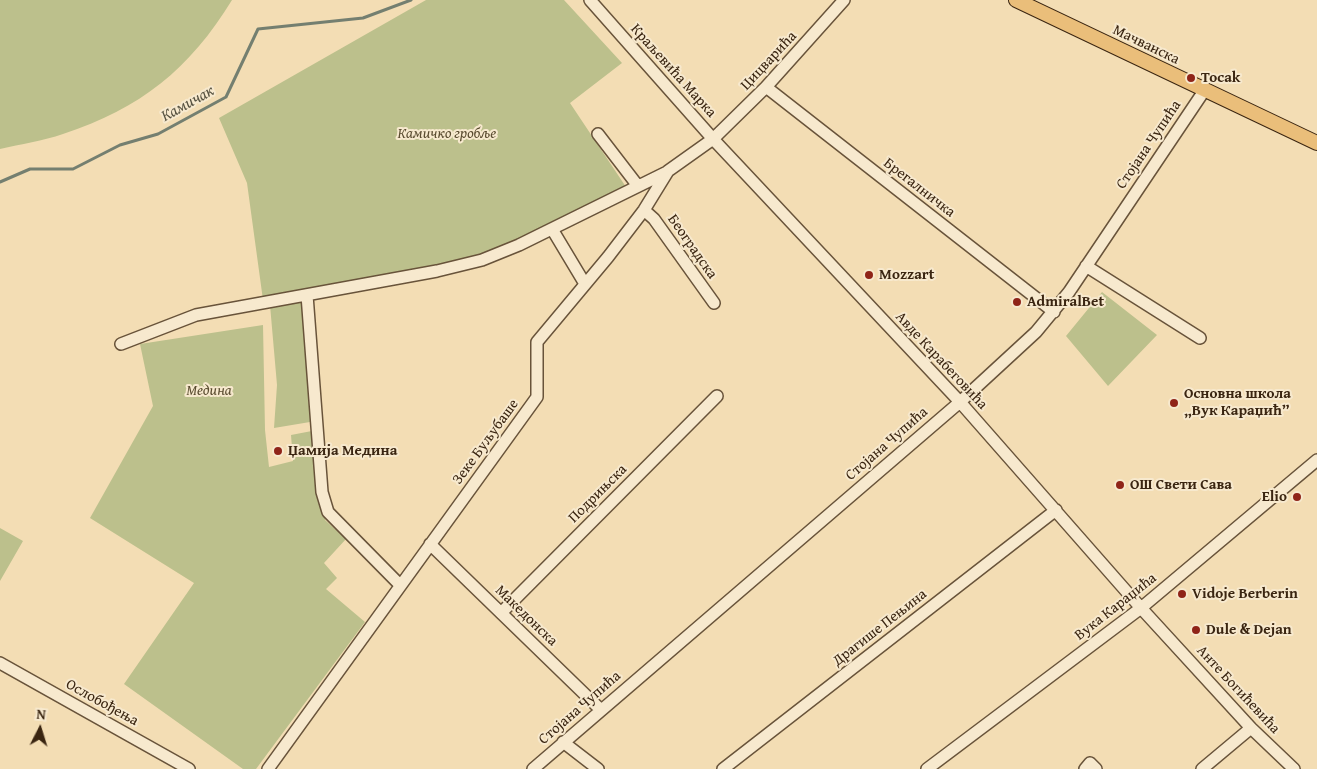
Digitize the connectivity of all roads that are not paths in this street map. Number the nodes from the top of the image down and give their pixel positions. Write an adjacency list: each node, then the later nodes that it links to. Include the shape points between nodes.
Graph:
1 (590, 0): 7 (street, Краљевића Марка)
2 (844, 0): 4 (street, Цицварића)
3 (1016, 0): 5 (main road, Мачванска)
4 (766, 87): 7 (street, Цицварића); 17 (street, Брегалничка)
5 (1204, 91): 8 (main road, Мачванска); 13 (street, Стојана Чупића)
6 (598, 134): 10 (street)
7 (714, 139): 9 (street, Зеке Буљубаше); 21 (street, Авде Карабеговића)
8 (1317, 143)
9 (668, 171): 10 (street); 11 (street, Зеке Буљубаше)
10 (638, 186): 12 (street)
11 (644, 210): 14 (street, Зеке Буљубаше); 16 (street, Београдска, via 654,218)
12 (552, 229): 14 (street); 15 (street, via 482,260)
13 (1086, 266): 17 (street, Стојана Чупића); 18 (street)
14 (585, 284): 24 (street, Зеке Буљубаше, via 537,342 537,397)
15 (307, 295): 19 (street, via 196,315); 25 (street, via 322,492 328,512)
16 (714, 303)
17 (1054, 312): 21 (street, Стојана Чупића)
18 (1200, 338)
19 (121, 344)
20 (717, 396): 27 (street, Подрињска)
21 (960, 402): 23 (street, Авде Карабеговића); 29 (street, Стојана Чупића)
22 (1317, 460): 26 (street, Вука Караџића)
23 (1056, 510): 26 (street, Авде Карабеговића); 36 (street, Драгише Пењина)
24 (430, 544): 25 (street, Зеке Буљубаше); 27 (street, Македонска)
25 (400, 585): 33 (street, Зеке Буљубаше)
26 (1141, 608): 30 (street, Анте Богићевића); 37 (street, Вука Караџића)
27 (501, 613): 29 (street, Македонска)
28 (0, 663): 32 (street, Ослобођења)
29 (601, 710): 31 (street, Стојана Чупића)
30 (1251, 728): 40 (street); 41 (street, Анте Богићевића)
31 (563, 742): 34 (street, Стојана Чупића); 35 (street)
32 (189, 769)
33 (268, 769)
34 (533, 769)
35 (598, 769)
36 (723, 769)
37 (927, 769)
38 (1085, 769): 39 (street, via 1090,763)
39 (1096, 769)
40 (1202, 769)
41 (1294, 769)

